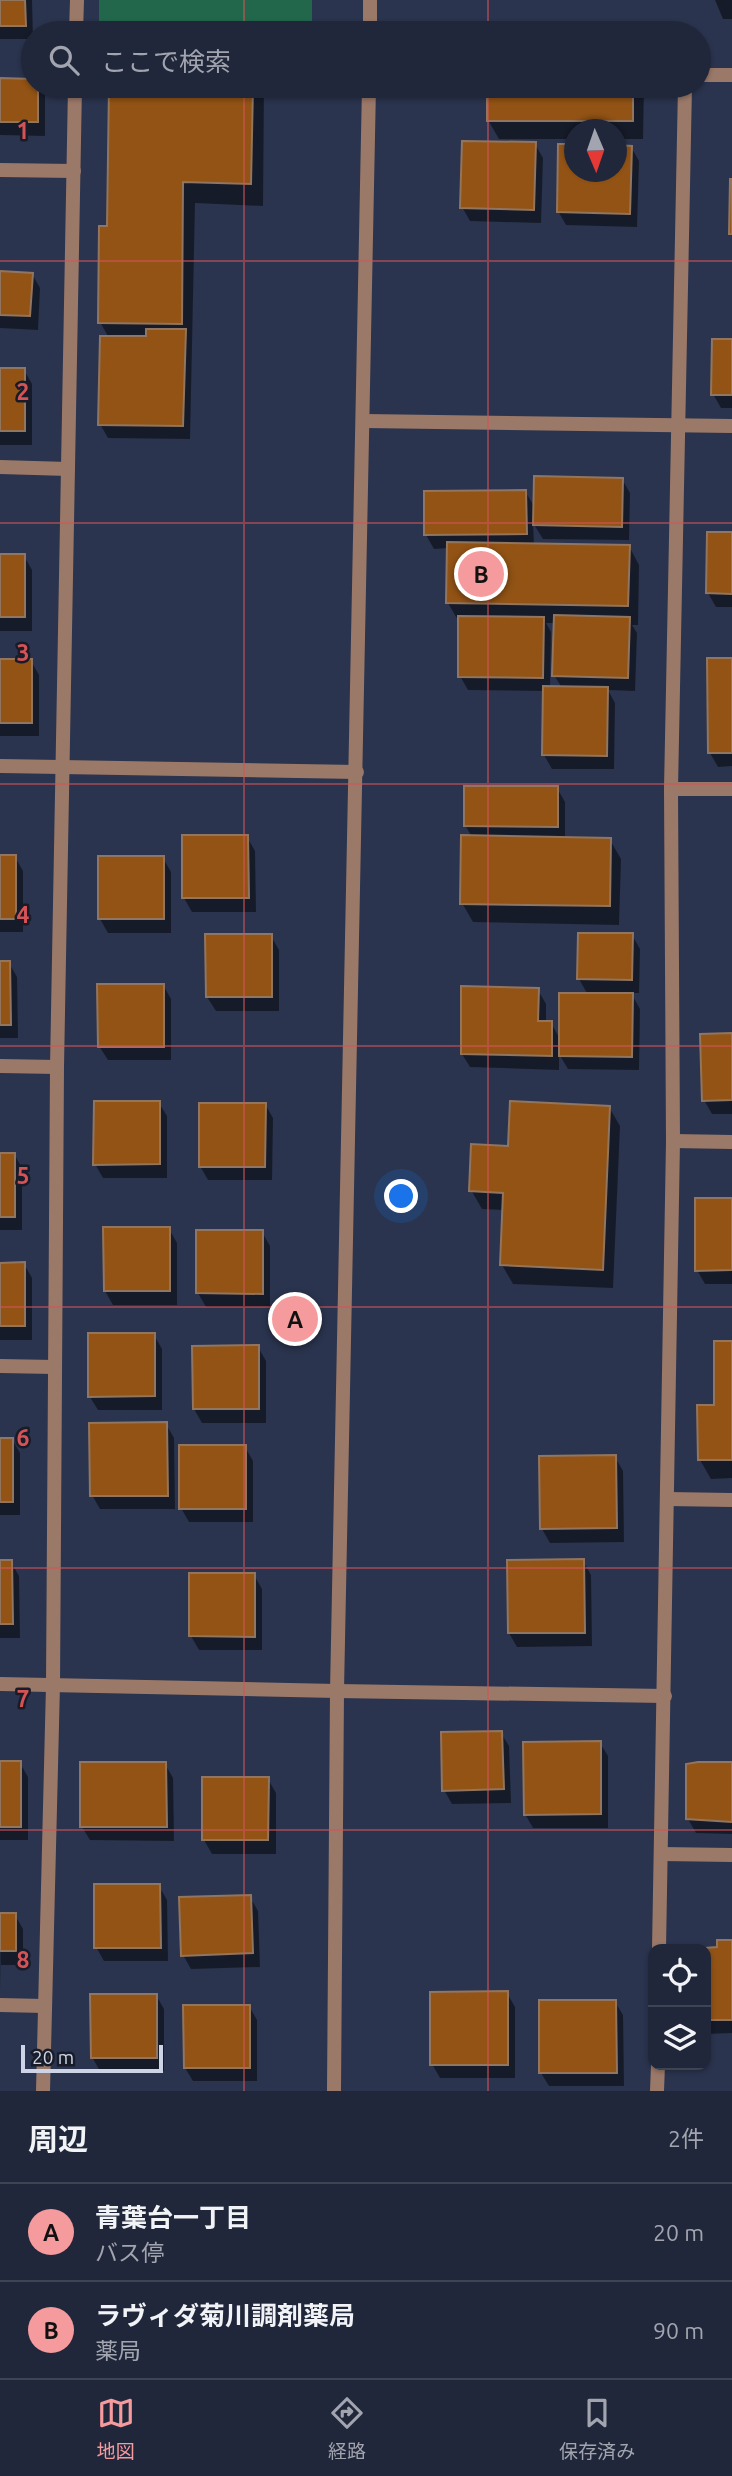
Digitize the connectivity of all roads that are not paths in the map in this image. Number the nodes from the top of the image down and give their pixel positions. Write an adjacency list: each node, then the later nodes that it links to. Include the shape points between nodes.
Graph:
1 (77, 0): 3 (street)
2 (370, 0): 4 (street)
3 (76, 21)
4 (370, 21)
5 (711, 75): 6 (street)
6 (732, 75)
7 (75, 98): 11 (street)
8 (369, 98): 12 (street)
9 (685, 98): 13 (street)
10 (0, 170): 11 (street)
11 (74, 171): 16 (street)
12 (364, 421): 13 (street); 19 (street)
13 (677, 425): 14 (street); 20 (street)
14 (732, 426)
15 (0, 467): 16 (street)
16 (68, 468): 18 (street)
17 (0, 766): 18 (street)
18 (62, 767): 19 (street); 23 (street)
19 (357, 772): 32 (street)
20 (671, 789): 21 (street); 24 (street)
21 (732, 789)
22 (0, 1066): 23 (street)
23 (57, 1067): 27 (street)
24 (673, 1141): 25 (street); 28 (street)
25 (732, 1142)
26 (0, 1366): 27 (street)
27 (54, 1367): 31 (street)
28 (667, 1499): 29 (street); 33 (street)
29 (732, 1500)
30 (0, 1684): 31 (street)
31 (53, 1685): 32 (street); 38 (street)
32 (337, 1691): 33 (street); 41 (street)
33 (664, 1696): 34 (street)
34 (661, 1854): 35 (street); 36 (street)
35 (732, 1855)
36 (659, 1944)
37 (0, 2005): 38 (street)
38 (44, 2006): 40 (street)
39 (658, 2070): 42 (street)
40 (43, 2091)
41 (334, 2091)
42 (657, 2091)

